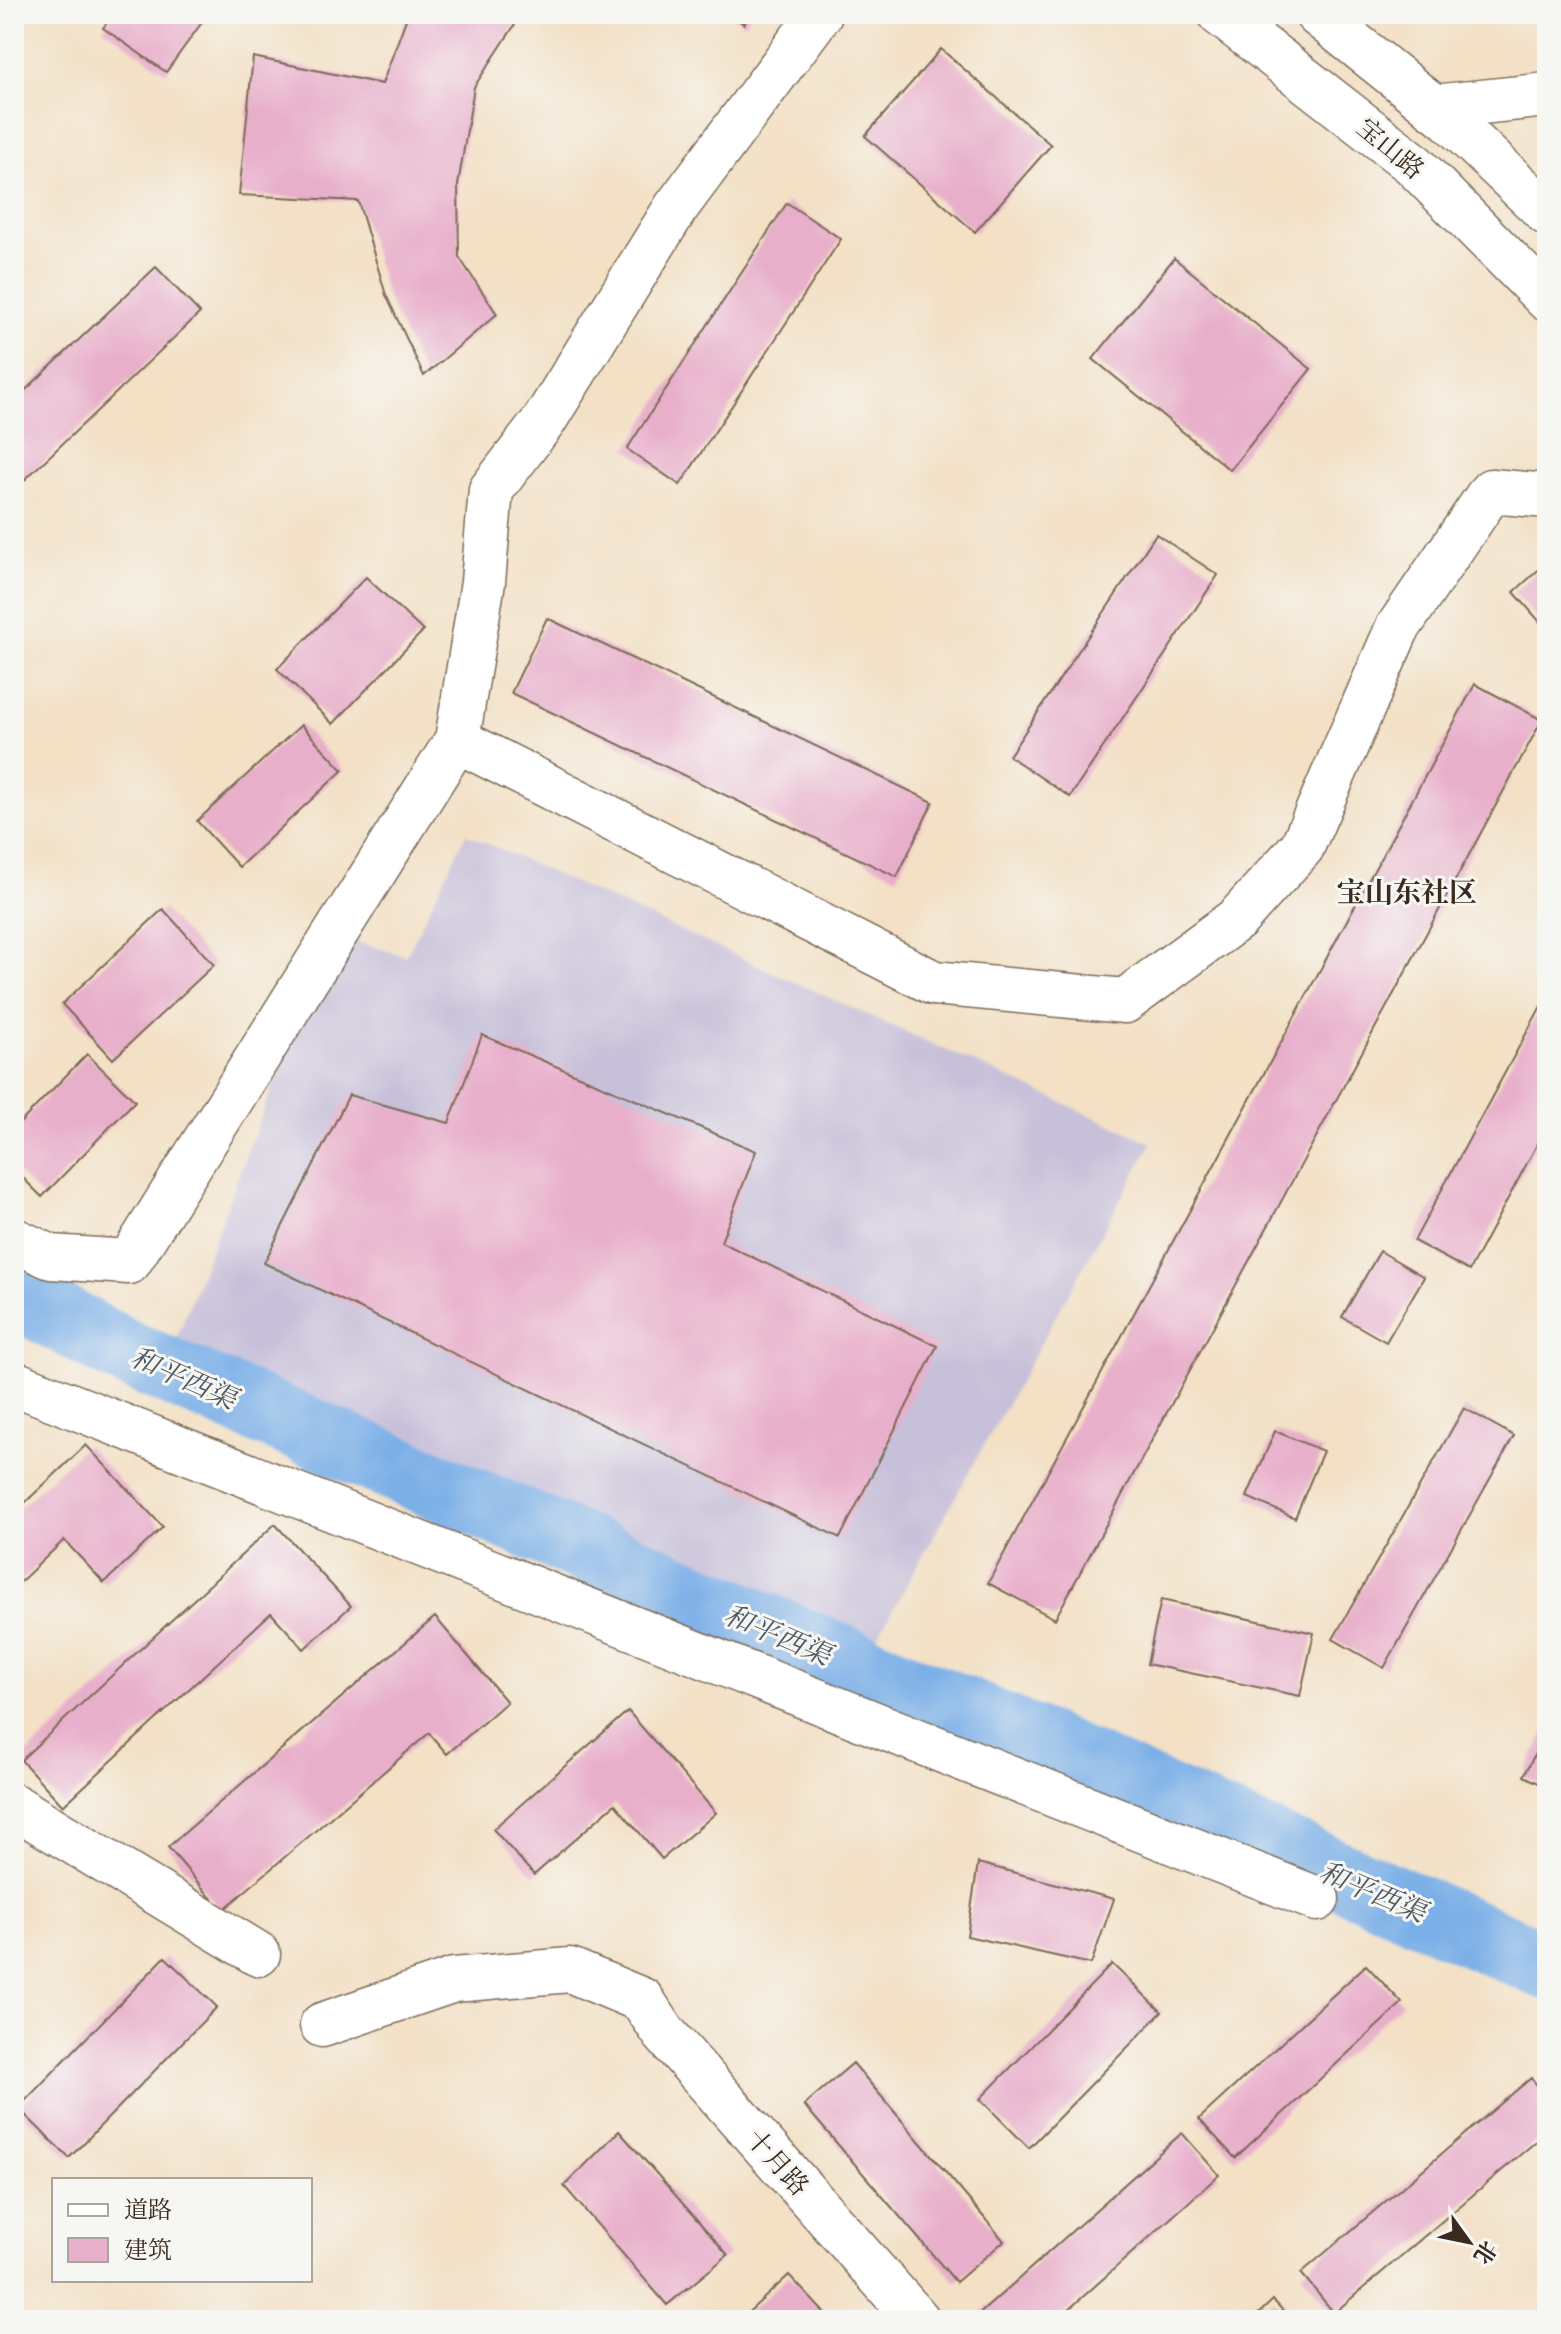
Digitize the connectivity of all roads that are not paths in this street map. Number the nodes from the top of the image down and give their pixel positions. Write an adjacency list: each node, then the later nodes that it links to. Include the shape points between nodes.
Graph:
1 (820, 14): 9 (street, via 675,209 544,421 491,490 483,582)
2 (1220, 14): 7 (street, 宝山路, via 1412,163)
3 (1317, 14): 5 (street)
4 (1547, 95): 5 (street)
5 (1433, 107): 6 (street)
6 (1547, 213)
7 (1547, 299)
8 (1547, 496): 9 (street, via 1491,491 1397,629 1302,847 1237,919 1125,1001 934,983)
9 (457, 740): 10 (street, via 129,1262 51,1257)
10 (14, 1240)
11 (14, 1383): 13 (street)
12 (14, 1806): 14 (street)
13 (1317, 1899)
14 (258, 1954)
15 (322, 2025): 16 (street, 十月路, via 454,1980 570,1970 642,2000 664,2033)
16 (918, 2320)

